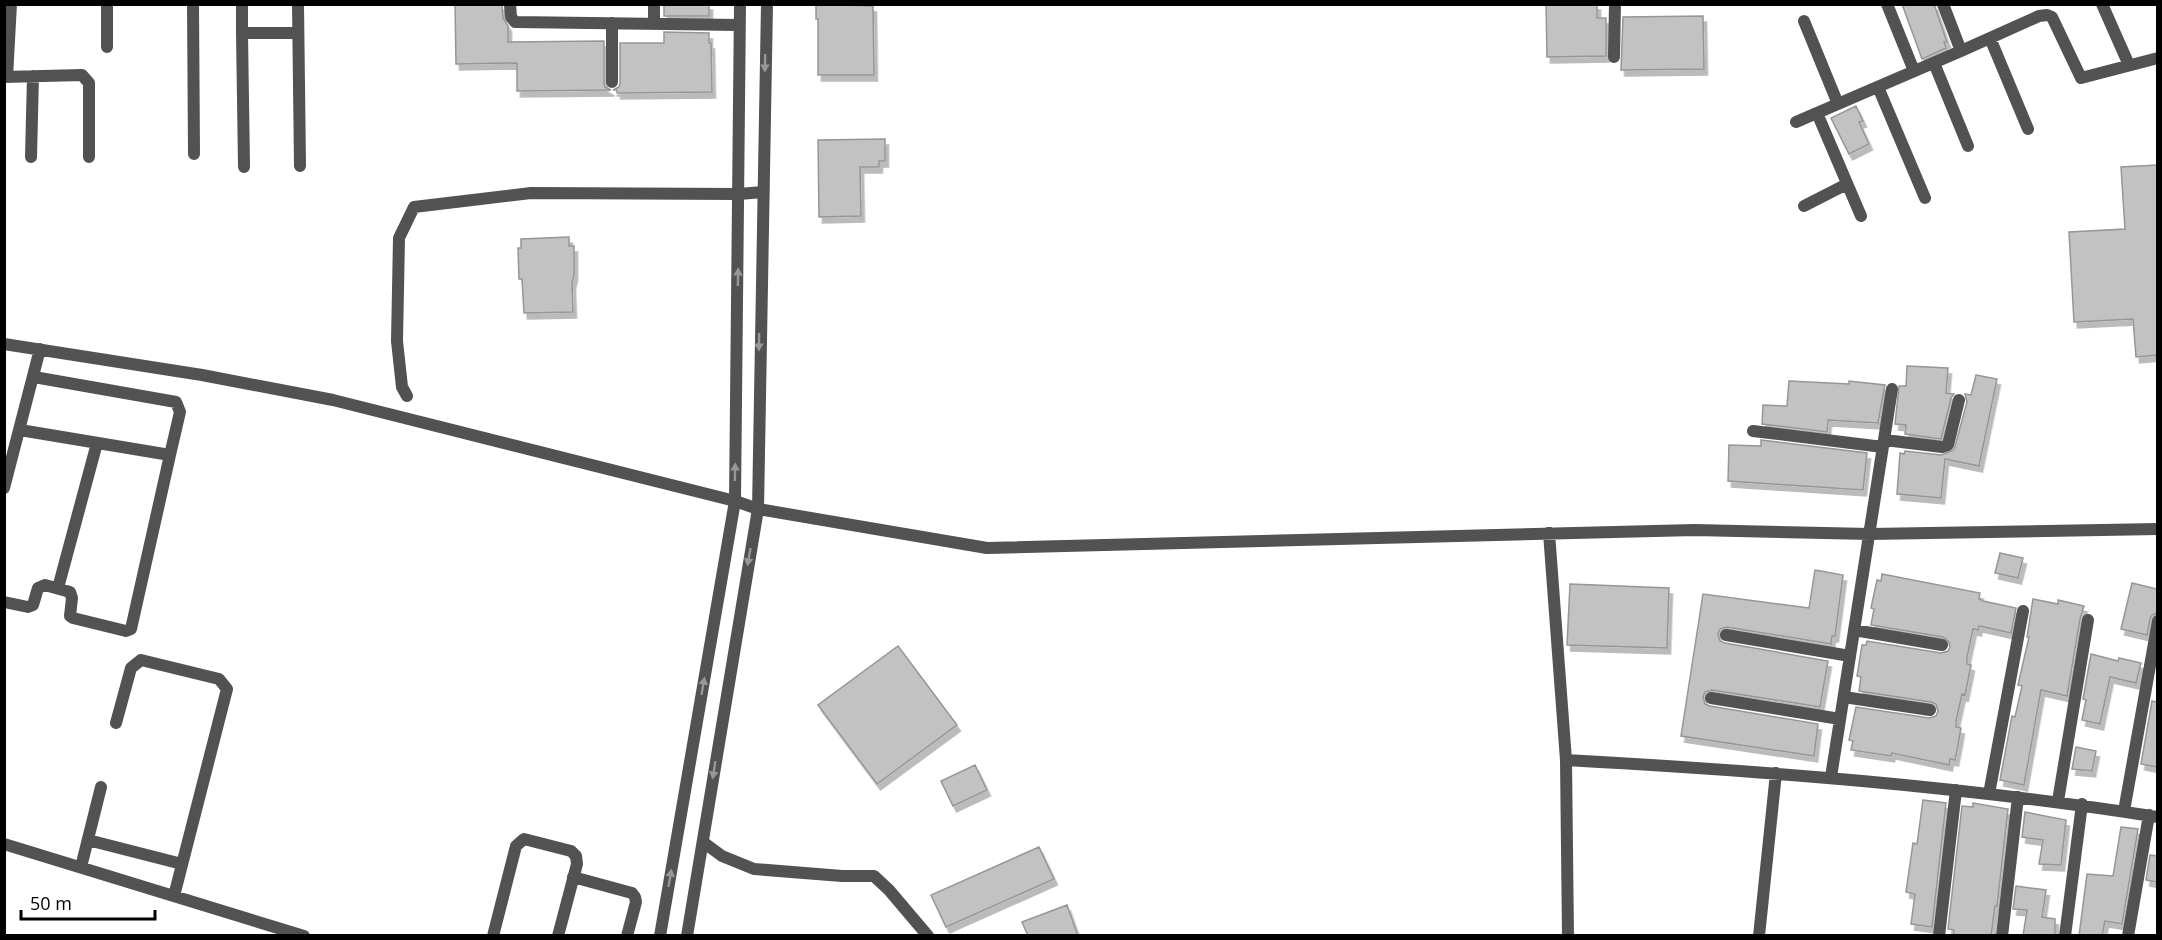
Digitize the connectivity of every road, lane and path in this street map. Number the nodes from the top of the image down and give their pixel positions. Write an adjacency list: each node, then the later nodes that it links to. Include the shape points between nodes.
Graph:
1 (10, 4): 29 (street)
2 (107, 4): 21 (street)
3 (193, 4): 37 (street)
4 (242, 4): 18 (street)
5 (298, 4): 19 (street)
6 (510, 4): 15 (street, via 515,22)
7 (654, 4): 16 (street)
8 (740, 4): 17 (street)
9 (766, 4): 43 (street, one-way to 43)
10 (1615, 4): 23 (street)
11 (1887, 4): 27 (street)
12 (1943, 4): 22 (street)
13 (2102, 4): 26 (street)
14 (1804, 21): 32 (street)
15 (612, 23): 16 (street); 30 (street)
16 (654, 24): 17 (street)
17 (739, 25): 44 (street)
18 (242, 33): 19 (street); 41 (street)
19 (298, 33): 40 (street)
20 (1990, 38): 22 (street); 26 (street, via 2047,15 2052,17 2081,78); 35 (street)
21 (107, 47)
22 (1961, 51): 25 (street)
23 (1614, 57)
24 (2157, 58): 26 (street)
25 (1934, 63): 27 (street); 36 (street)
26 (2129, 65)
27 (1914, 71): 31 (street)
28 (33, 76): 29 (street); 38 (street); 39 (street, via 86,78)
29 (6, 77)
30 (612, 82)
31 (1878, 87): 32 (street); 45 (street)
32 (1838, 104): 33 (street)
33 (1817, 113): 34 (street); 42 (street)
34 (1796, 122)
35 (2028, 129)
36 (1968, 146)
37 (194, 154)
38 (31, 157)
39 (89, 157)
40 (300, 166)
41 (244, 167)
42 (1847, 184): 46 (street); 47 (street)
43 (763, 192): 44 (street); 61 (street, one-way to 61)
44 (739, 194): 52 (street, via 531,193 414,207 399,238 397,341 402,387); 60 (street, one-way to 44)
45 (1925, 198)
46 (1804, 206)
47 (1861, 216)
48 (4, 344): 49 (street)
49 (40, 349): 50 (street); 60 (street, via 333,400)
50 (34, 377): 54 (street); 58 (street, via 176,402 180,412)
51 (1893, 389): 57 (street)
52 (407, 396)
53 (1959, 400): 57 (street, via 1948,445)
54 (20, 430): 56 (street); 59 (street)
55 (1753, 431): 57 (street)
56 (97, 443): 58 (street); 65 (street)
57 (1884, 444): 64 (street)
58 (170, 455): 65 (street, via 131,629 69,616 72,596)
59 (4, 488)
60 (735, 501): 61 (street); 101 (street, one-way to 60)
61 (758, 509): 63 (street, via 987,548); 91 (street, one-way to 91)
62 (2157, 528): 64 (street)
63 (1549, 533): 64 (street, via 1695,530); 79 (street)
64 (1870, 534): 70 (street)
65 (58, 588): 66 (street, via 42,585 33,605 28,607)
66 (4, 602)
67 (2024, 611): 84 (street)
68 (2088, 620): 86 (street)
69 (2157, 621): 88 (street)
70 (1854, 630): 72 (street); 73 (street)
71 (1726, 635): 73 (street)
72 (1942, 645)
73 (1850, 656): 74 (street)
74 (1844, 697): 76 (street); 77 (street)
75 (1711, 698): 77 (street)
76 (1930, 710)
77 (1840, 719): 81 (street)
78 (116, 723): 93 (street, via 130,668 141,660 219,679 227,689)
79 (1566, 760): 80 (street); 104 (street)
80 (1776, 772): 81 (street); 105 (street)
81 (1831, 777): 83 (street)
82 (101, 786): 90 (street)
83 (1956, 790): 84 (street); 106 (street)
84 (1989, 794): 85 (street)
85 (2018, 797): 86 (street); 107 (street)
86 (2058, 801): 87 (street)
87 (2082, 804): 88 (street); 108 (street)
88 (2124, 811): 89 (street)
89 (2153, 816): 109 (street)
90 (88, 840): 93 (street); 94 (street)
91 (703, 842): 102 (street); 103 (street, via 722,856 754,869 874,876)
92 (4, 844): 94 (street)
93 (182, 864): 96 (street)
94 (81, 867): 96 (street)
95 (573, 877): 98 (street, via 577,864 571,851 524,839 519,842); 99 (street); 100 (street, via 632,893 636,902)
96 (174, 896): 97 (street)
97 (304, 936)
98 (493, 936)
99 (558, 936)
100 (627, 936)
101 (660, 936)
102 (687, 936)
103 (928, 936)
104 (1568, 936)
105 (1759, 936)
106 (1939, 936)
107 (2002, 936)
108 (2065, 936)
109 (2128, 936)

